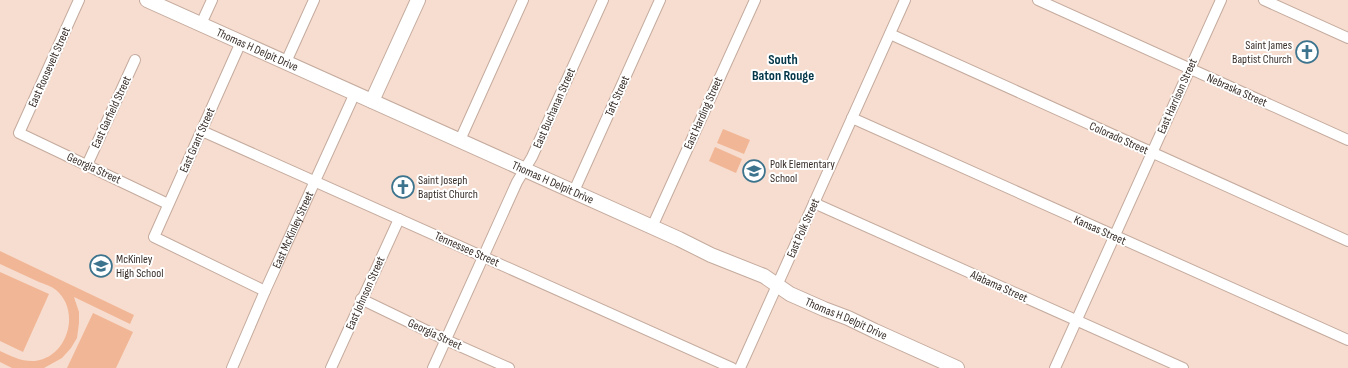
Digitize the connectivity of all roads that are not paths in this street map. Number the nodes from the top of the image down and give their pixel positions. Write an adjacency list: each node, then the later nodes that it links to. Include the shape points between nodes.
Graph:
1 (79, 0): 25 (street, East Roosevelt Street)
2 (147, 0): 14 (main road, Thomas H Delpit Drive)
3 (212, 0): 14 (street)
4 (314, 0): 19 (street)
5 (418, 0): 22 (main road)
6 (524, 0): 26 (street)
7 (603, 0): 30 (street, East Buchanan Street)
8 (660, 0): 32 (street, Taft Street)
9 (755, 0): 36 (street, East Harding Street)
10 (905, 0): 15 (street, East Polk Street)
11 (1038, 0): 20 (street, Nebraska Street)
12 (1221, 0): 20 (street, East Harrison Street)
13 (1264, 0): 16 (street)
14 (201, 24): 17 (main road, Thomas H Delpit Drive)
15 (890, 34): 23 (street, East Polk Street); 28 (street, Colorado Street)
16 (1348, 38)
17 (241, 42): 19 (main road, Thomas H Delpit Drive); 24 (street, East Grant Street)
18 (135, 60): 29 (street, East Garfield Street)
19 (286, 62): 21 (main road, Thomas H Delpit Drive)
20 (1189, 68): 27 (street, Nebraska Street); 28 (street, East Harrison Street)
21 (355, 93): 22 (main road, Thomas H Delpit Drive); 31 (street, East McKinley Street)
22 (372, 101): 26 (main road, Thomas H Delpit Drive)
23 (852, 118): 33 (street, East Polk Street); 37 (street, Kansas Street)
24 (202, 131): 31 (street, Tennessee Street); 34 (street, East Grant Street)
25 (19, 133): 29 (street, Georgia Street)
26 (460, 140): 30 (main road, Thomas H Delpit Drive)
27 (1348, 140)
28 (1151, 152): 37 (street, East Harrison Street); 38 (street, Colorado Street)
29 (87, 165): 34 (street, Georgia Street)
30 (524, 170): 32 (main road, Thomas H Delpit Drive); 39 (street, East Buchanan Street)
31 (315, 181): 35 (street, Tennessee Street); 41 (street, East McKinley Street)
32 (574, 191): 36 (main road, Thomas H Delpit Drive)
33 (814, 203): 40 (street, East Polk Street); 43 (street, Alabama Street)
34 (168, 204): 41 (street, East Grant Street, via 154,237)
35 (399, 219): 39 (street, Tennessee Street); 42 (street, East Johnson Street)
36 (652, 227): 40 (main road, Thomas H Delpit Drive, via 711,255 764,276)
37 (1114, 236): 43 (street, East Harrison Street); 45 (street, Kansas Street)
38 (1348, 241)
39 (484, 256): 44 (street, East Buchanan Street); 50 (street, Tennessee Street)
40 (777, 285): 51 (street, East Polk Street); 52 (main road, Thomas H Delpit Drive, via 790,294)
41 (265, 290): 46 (street, East McKinley Street)
42 (362, 299): 44 (street, Georgia Street); 47 (street, East Johnson Street)
43 (1076, 320): 53 (street, East Harrison Street); 54 (street, Alabama Street)
44 (446, 340): 48 (street, East Buchanan Street); 49 (street, Georgia Street)
45 (1348, 340)
46 (232, 368)
47 (331, 368)
48 (434, 368)
49 (509, 368)
50 (732, 368)
51 (740, 368)
52 (957, 368)
53 (1055, 368)
54 (1183, 368)

